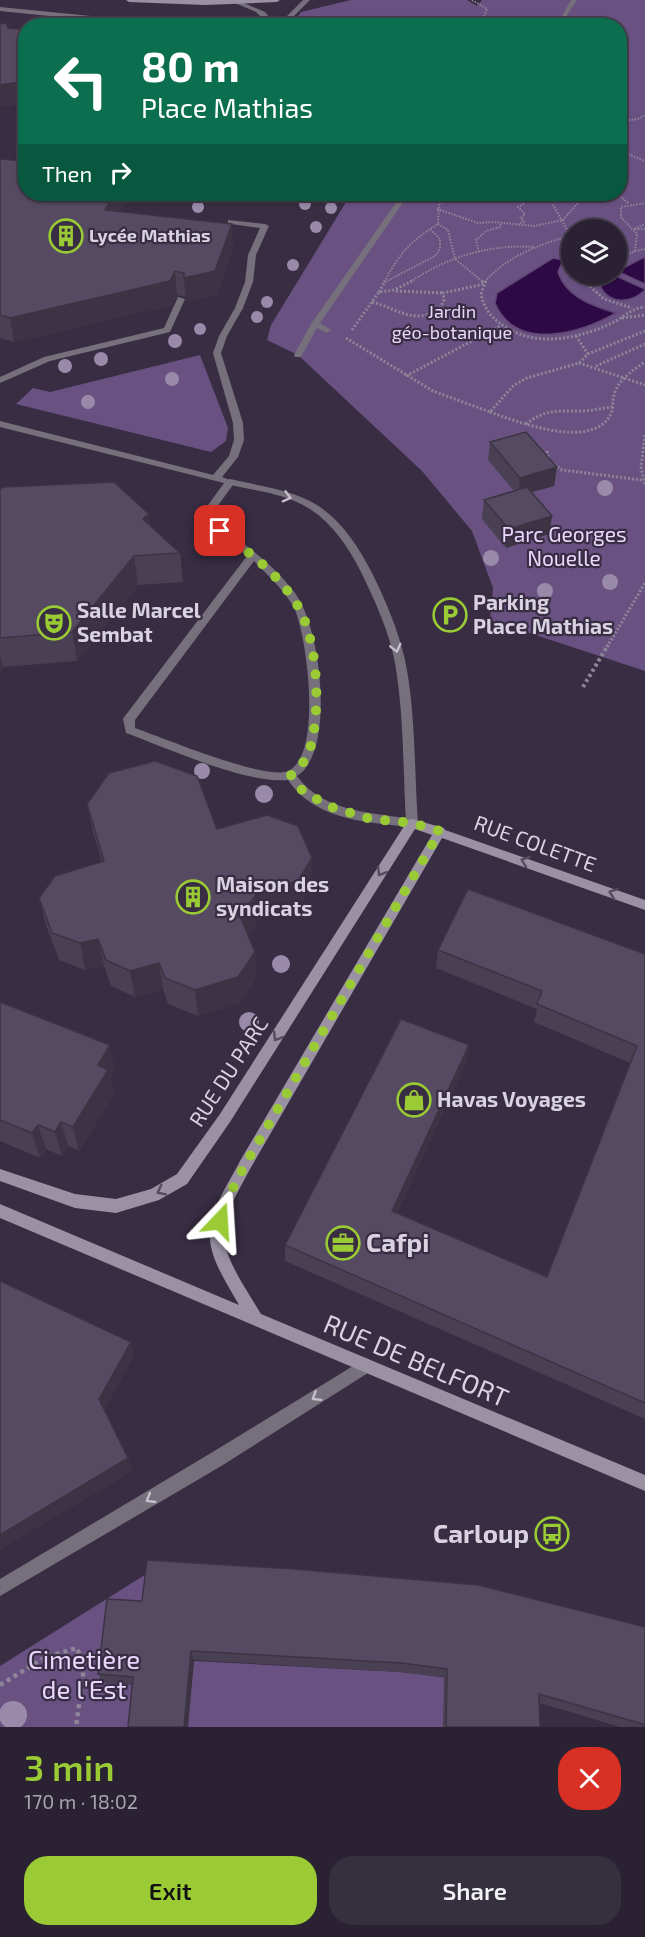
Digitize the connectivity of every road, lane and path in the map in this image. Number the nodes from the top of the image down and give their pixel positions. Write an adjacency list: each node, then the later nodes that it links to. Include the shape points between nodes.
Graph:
1 (129, 0): 6 (main road)
2 (277, 0): 6 (main road)
3 (307, 0): 10 (street)
4 (472, 0): 11 (path, via 487,9)
5 (574, 0): 12 (street)
6 (237, 2): 9 (street)
7 (0, 9): 8 (street)
8 (91, 18)
9 (270, 18)
10 (288, 18)
11 (483, 18)
12 (562, 18)
13 (645, 115): 14 (path)
14 (627, 121)
15 (627, 154): 16 (path)
16 (645, 161)
17 (400, 201): 55 (street)
18 (443, 201): 25 (path)
19 (526, 201): 32 (path, via 518,207 525,214 521,218 524,222)
20 (552, 201): 26 (path)
21 (580, 201): 27 (path)
22 (626, 201): 24 (path)
23 (645, 203): 24 (path)
24 (629, 204): 34 (path, via 621,207 621,217)
25 (438, 209): 30 (path, via 478,223); 31 (path)
26 (563, 219)
27 (565, 219)
28 (561, 221): 32 (path, via 534,226)
29 (231, 222): 76 (street, via 265,226 252,255 249,282 217,354 238,423 239,440 233,457)
30 (501, 223): 32 (path); 40 (path, via 500,227 481,233 476,240)
31 (438, 224): 35 (path); 42 (path, via 448,230)
32 (519, 224)
33 (645, 226): 34 (path)
34 (634, 229): 39 (path, via 638,234)
35 (430, 230): 43 (path, via 402,251); 43 (path, via 440,239 435,256)
36 (561, 238): 37 (path)
37 (534, 247): 40 (path, via 505,246); 44 (path)
38 (645, 249): 39 (path)
39 (634, 251): 41 (path)
40 (479, 252): 42 (path)
41 (627, 254)
42 (455, 260): 44 (path); 46 (path, via 429,269)
43 (384, 283): 47 (path)
44 (484, 284): 48 (path); 56 (path, via 485,306)
45 (586, 285): 52 (path, via 608,302)
46 (396, 291): 47 (path); 48 (path)
47 (379, 292): 50 (path)
48 (442, 293): 50 (path, via 445,299 439,310 420,316 407,316)
49 (181, 299): 68 (street, via 167,330 47,359)
50 (372, 302): 66 (path, via 346,338)
51 (645, 307): 52 (path)
52 (632, 308): 54 (path)
53 (645, 315): 54 (path)
54 (621, 318): 59 (path)
55 (315, 324): 57 (street); 61 (street)
56 (502, 325): 59 (path, via 528,337); 66 (path)
57 (327, 330)
58 (645, 331): 62 (path)
59 (576, 336): 62 (path)
60 (645, 344): 65 (path)
61 (298, 354)
62 (588, 354): 64 (path)
63 (645, 362): 67 (path)
64 (579, 363): 65 (path); 71 (path, via 514,385)
65 (595, 366): 67 (path)
66 (406, 376): 71 (path, via 434,392)
67 (625, 377): 69 (path); 70 (path, via 614,396)
68 (0, 380)
69 (645, 385)
70 (614, 407): 73 (path, via 558,409); 73 (path, via 609,418 583,431 564,432)
71 (490, 412): 73 (path)
72 (0, 424): 76 (street)
73 (525, 424)
74 (645, 435): 77 (path, via 640,456)
75 (547, 452): 77 (path, via 549,460 562,470)
76 (216, 478): 78 (street)
77 (642, 480): 79 (path)
78 (231, 482): 80 (street, via 203,519); 84 (street, one-way to 84, via 311,505 343,534 363,564 391,627 400,663)
79 (645, 485)
80 (253, 555): 83 (street, via 300,609 309,638 316,699 313,727 309,750 301,767); 83 (street, via 129,719 130,730 249,771)
81 (645, 583): 82 (path)
82 (583, 687)
83 (291, 775): 84 (street, via 302,790 328,806 371,819)
84 (412, 823): 85 (main road, RUE COLETTE); 87 (main road, RUE DU PARC, one-way to 87, via 232,1108 182,1179 153,1195 116,1206 75,1201)
85 (440, 831): 86 (main road, RUE COLETTE, one-way to 85); 89 (main road, via 224,1205 216,1237 226,1266)
86 (645, 905)
87 (0, 1175)
88 (0, 1211): 89 (main road, RUE DE BELFORT)
89 (256, 1320): 90 (main road, RUE DE BELFORT)
90 (366, 1366): 91 (main road, RUE DE BELFORT); 92 (street, one-way to 92)
91 (645, 1483)
92 (0, 1588)
93 (0, 1685): 94 (path, via 34,1662 76,1648 84,1667)
94 (76, 1727)

